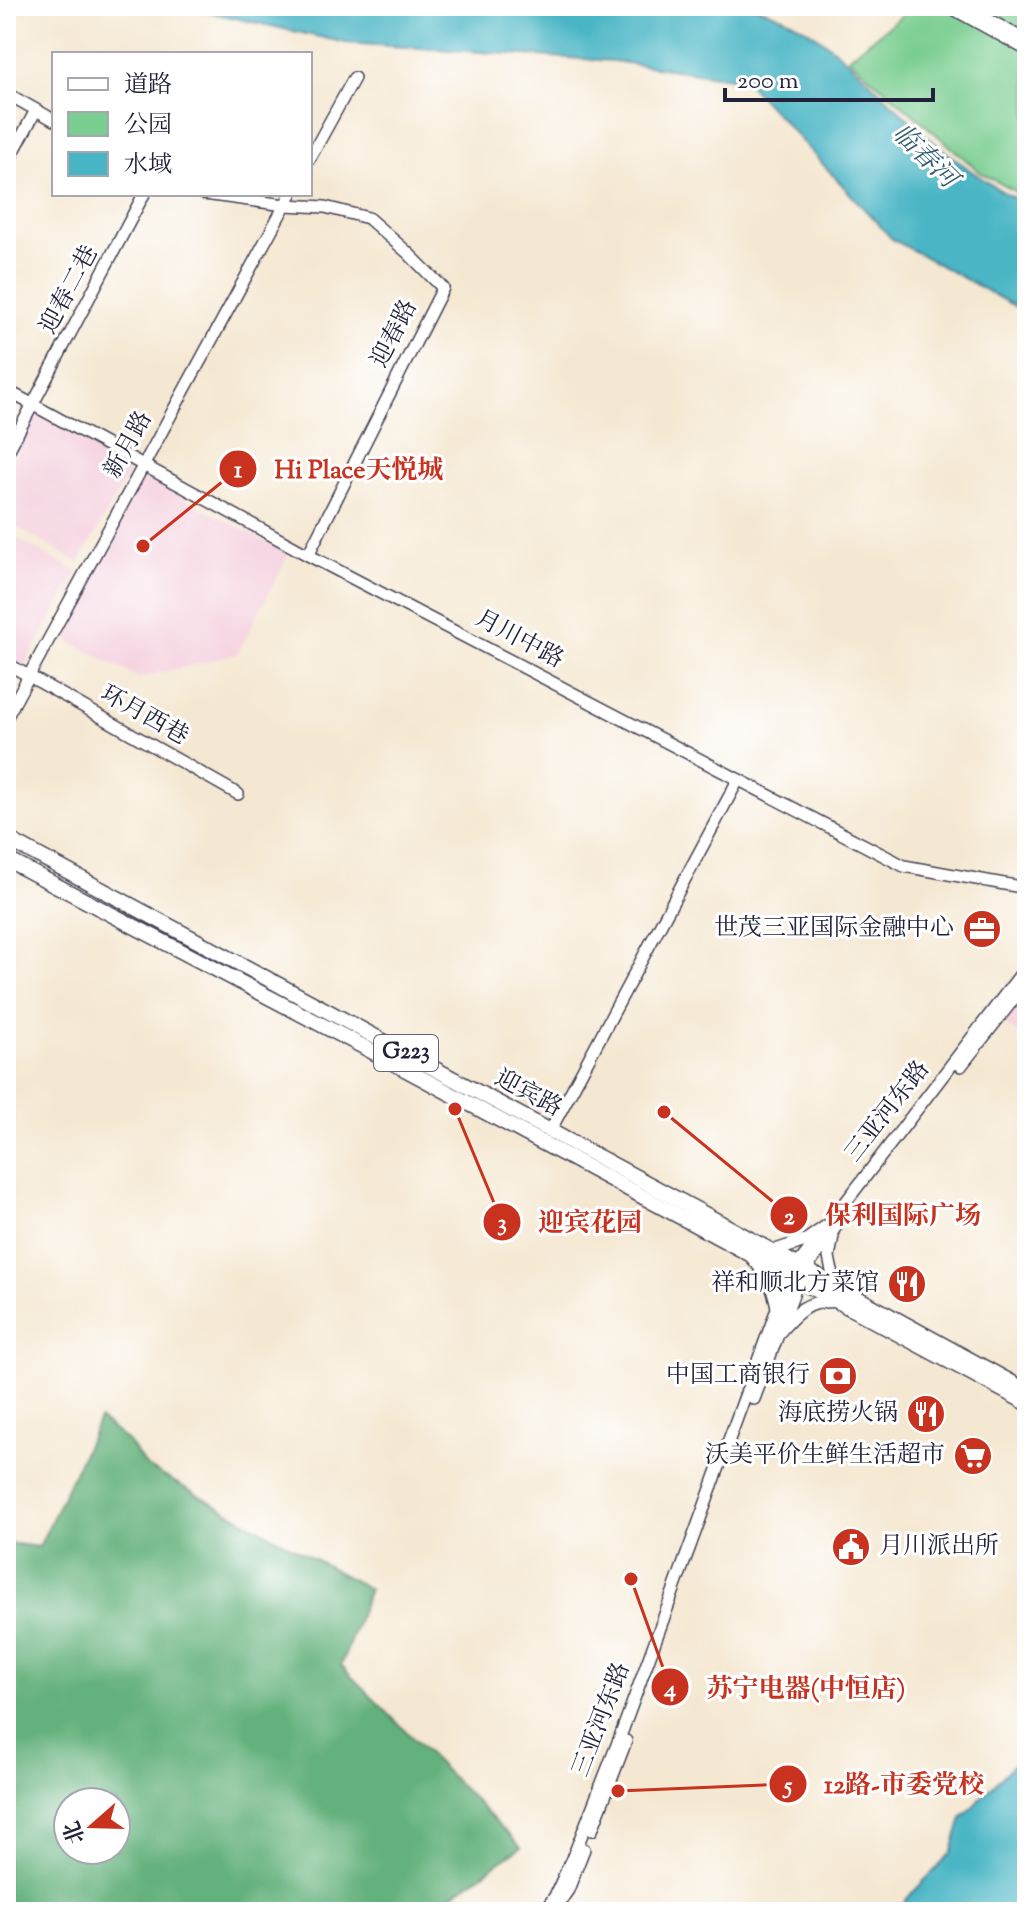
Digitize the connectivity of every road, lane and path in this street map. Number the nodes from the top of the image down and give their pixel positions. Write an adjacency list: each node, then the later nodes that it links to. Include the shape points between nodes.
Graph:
1 (948, 6): 4 (street)
2 (964, 6): 3 (street)
3 (1027, 41)
4 (1027, 50)
5 (354, 78): 9 (street)
6 (6, 93): 7 (street)
7 (36, 110): 8 (street); 10 (street)
8 (52, 119)
9 (312, 154)
10 (6, 166)
11 (143, 196): 15 (street, 迎春二巷)
12 (232, 196): 13 (street, 迎春路)
13 (288, 200): 17 (street, 新月路); 18 (street, 迎春路, via 368,218 443,288)
14 (6, 390): 15 (street, 月川中路)
15 (33, 405): 16 (street, 迎春二巷); 17 (street, 月川中路)
16 (6, 455)
17 (143, 465): 18 (street, 月川中路); 20 (street, 新月路)
18 (308, 555): 22 (street, 月川中路)
19 (6, 663): 20 (street, 环月西巷)
20 (29, 676): 21 (street, 新月路); 23 (street, 环月西巷)
21 (6, 718)
22 (738, 780): 26 (street, 月川中路, via 904,866); 29 (street)
23 (238, 794)
24 (6, 838): 29 (highway, 迎宾路 / G223)
25 (6, 859): 32 (highway, 迎宾路 / G223)
26 (1027, 888)
27 (1027, 966): 30 (street, 三亚河东路)
28 (1027, 982): 30 (street, 三亚河东路)
29 (550, 1131): 31 (highway, 迎宾路 / G223)
30 (831, 1226): 31 (main road); 33 (street, 三亚河东路); 34 (street)
31 (771, 1252): 33 (highway, 迎宾路 / G223)
32 (748, 1254): 33 (highway, 迎宾路 / G223); 35 (street, via 770,1282)
33 (797, 1273): 34 (highway, 迎宾路 / G223); 35 (street, 三亚河东路); 36 (street, 三亚河东路)
34 (835, 1293): 36 (main road, via 802,1307); 37 (highway, 迎宾路 / G223); 38 (highway, 迎宾路 / G223)
35 (777, 1311): 39 (street, 三亚河东路, via 620,1737 575,1852)
36 (779, 1332): 40 (street, 三亚河东路, via 620,1758 568,1890)
37 (1027, 1391)
38 (1027, 1403)
39 (544, 1912)
40 (553, 1912)

